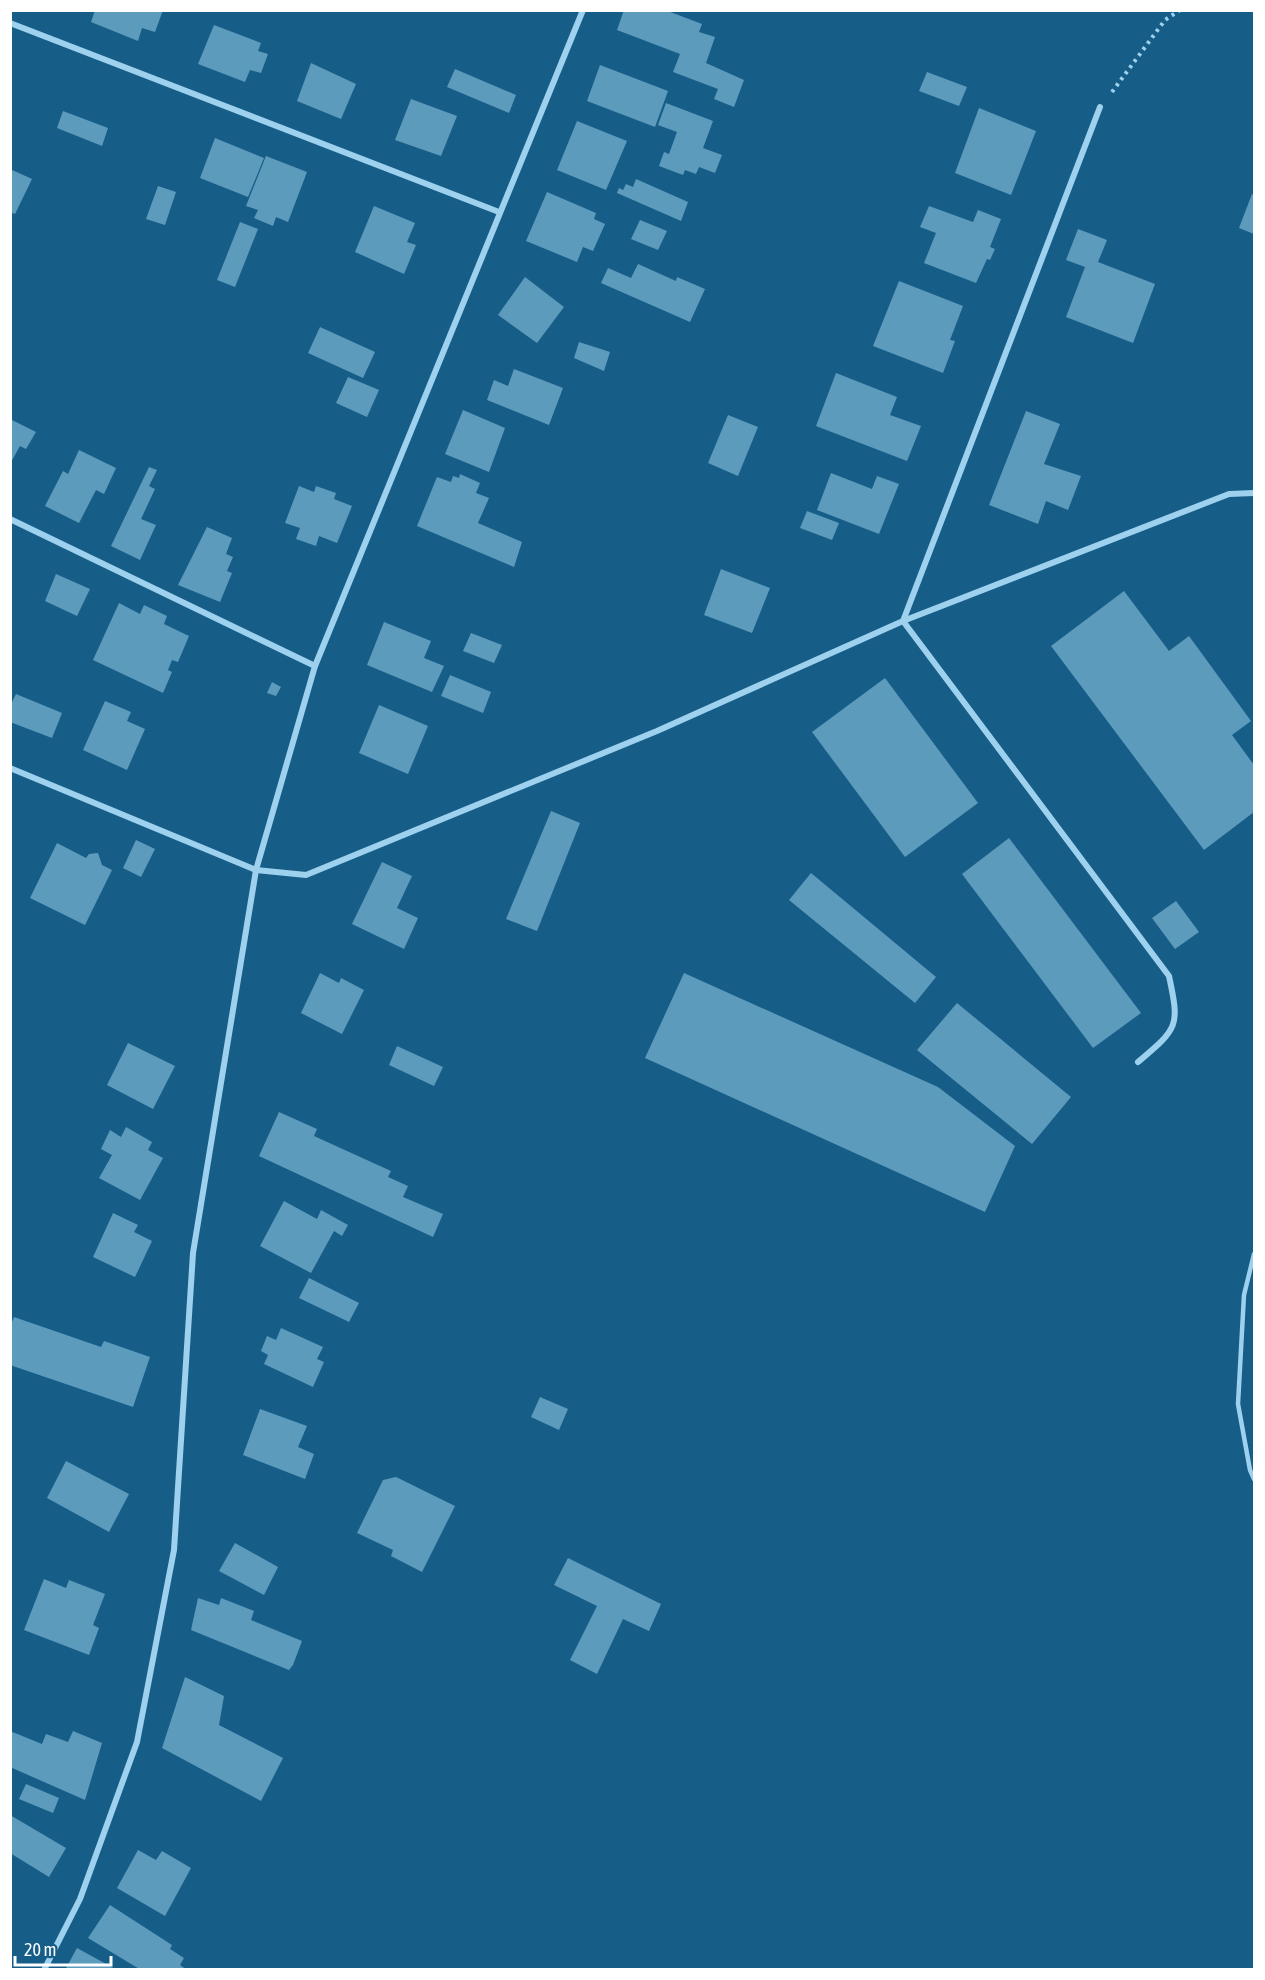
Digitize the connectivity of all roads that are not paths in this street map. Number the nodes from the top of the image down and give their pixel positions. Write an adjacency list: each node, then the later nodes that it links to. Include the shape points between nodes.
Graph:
1 (583, 10): 4 (street)
2 (10, 23): 4 (street)
3 (1100, 106): 7 (street)
4 (499, 212): 8 (street)
5 (1254, 493): 7 (street, via 1228,494)
6 (10, 519): 8 (street)
7 (903, 621): 10 (street, via 657,731 306,875); 11 (street, via 1169,976 1177,1013 1168,1037)
8 (315, 666): 10 (street)
9 (10, 768): 10 (street)
10 (256, 870): 14 (street, via 193,1252 172,1562 137,1742 80,1899)
11 (1138, 1062)
12 (1254, 1254): 13 (lane, via 1244,1295 1238,1404)
13 (1254, 1479)
14 (44, 1970)

